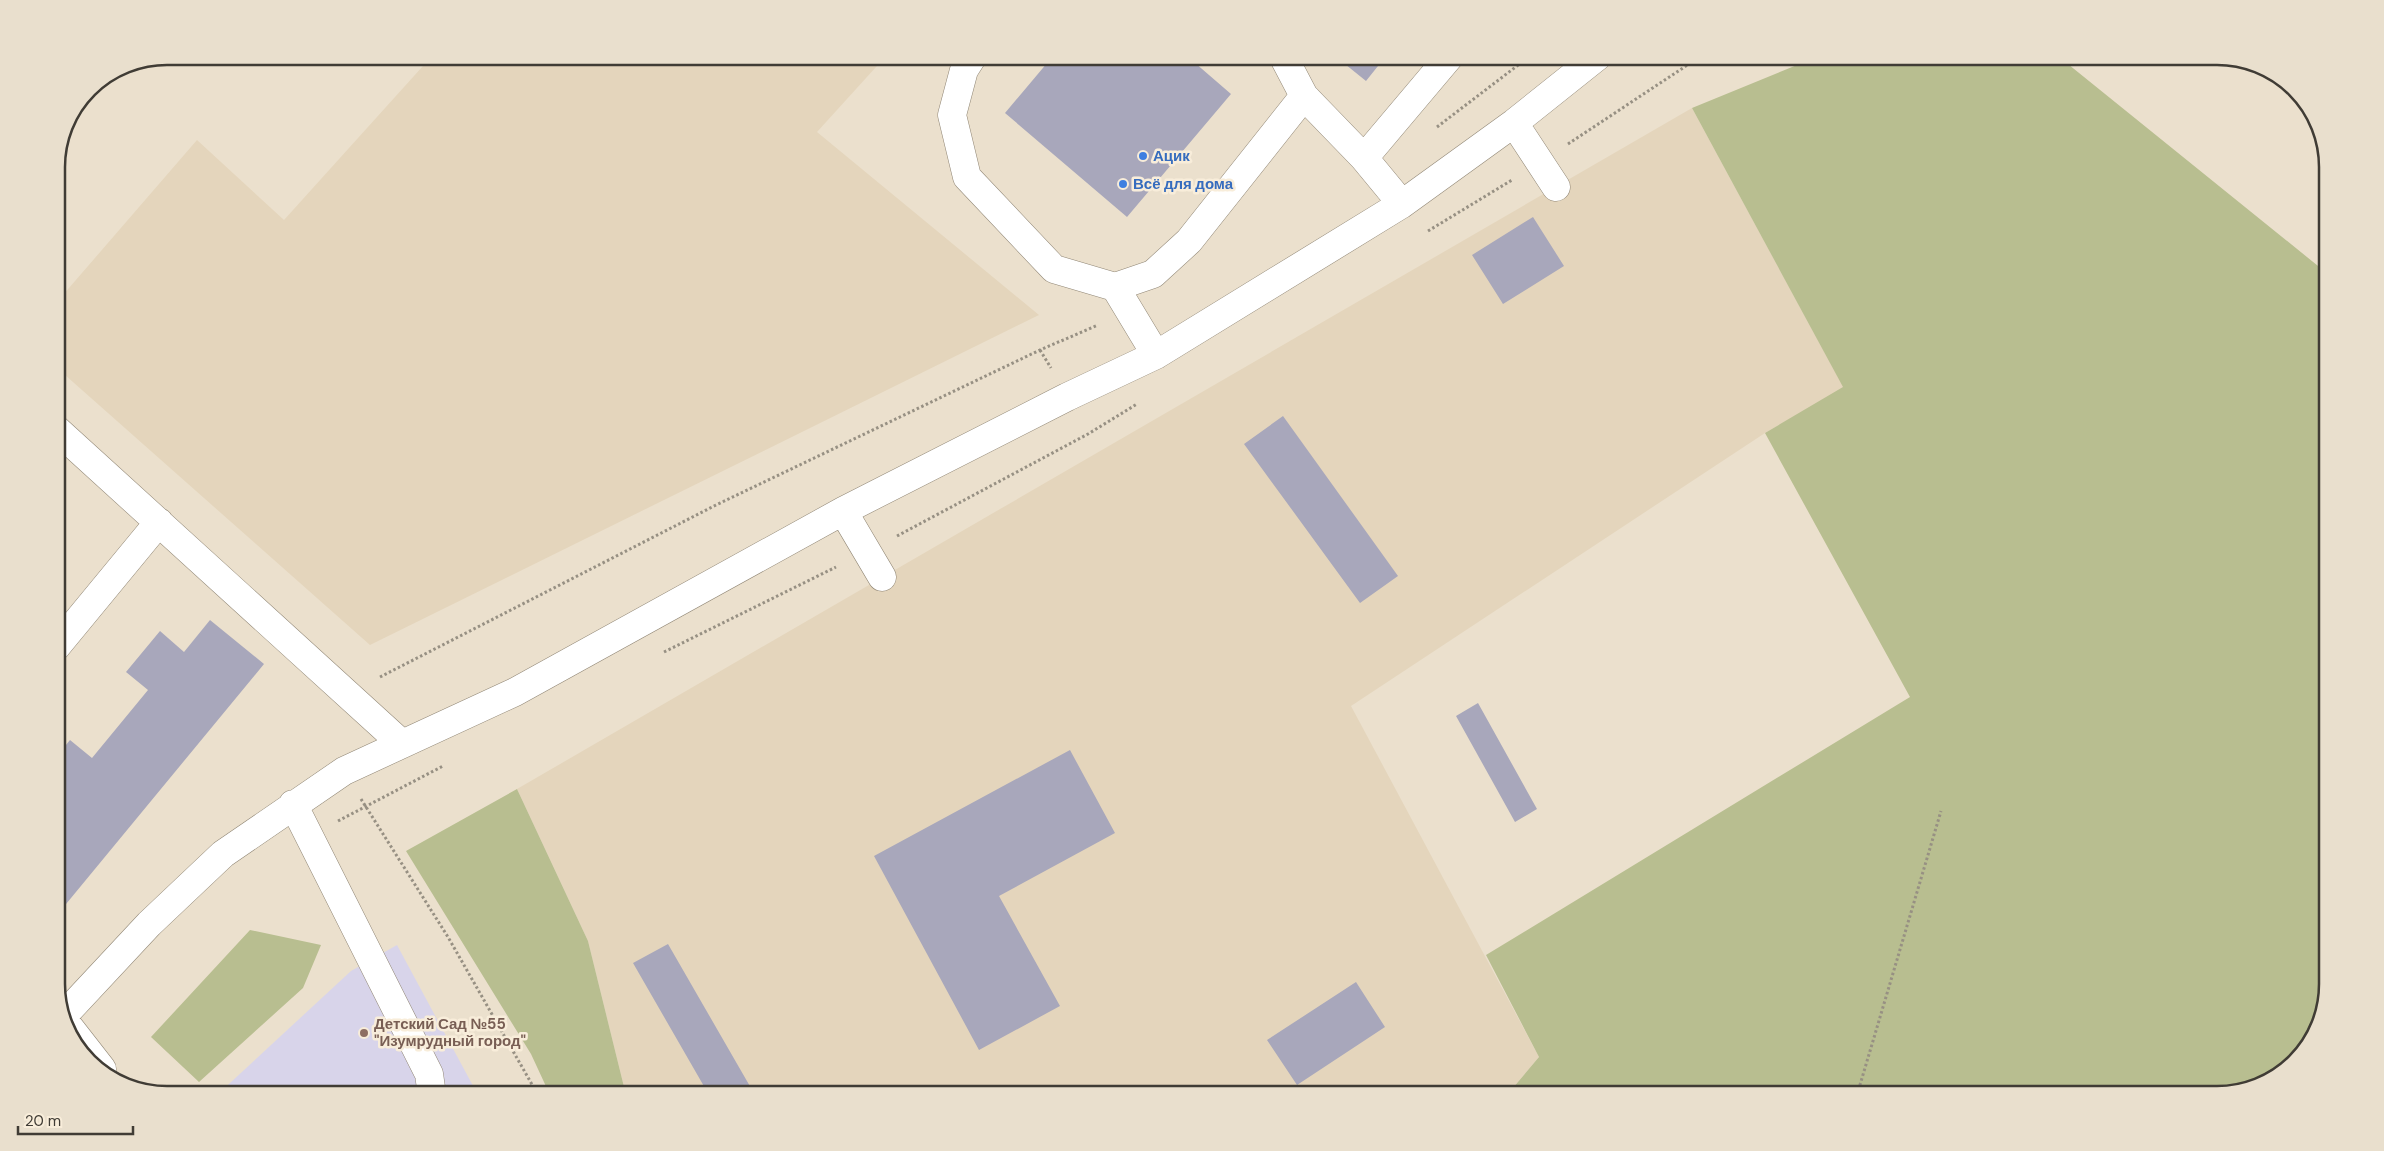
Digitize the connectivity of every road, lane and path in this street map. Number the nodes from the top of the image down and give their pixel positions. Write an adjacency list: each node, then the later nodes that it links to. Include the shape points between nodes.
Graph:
1 (967, 65): 14 (street, via 952,115 967,177 1054,269)
2 (1288, 65): 8 (street)
3 (1442, 65): 11 (street)
4 (1518, 65): 10 (path)
5 (1587, 65): 9 (street)
6 (1687, 65): 7 (path)
7 (1646, 92)
8 (1304, 96): 11 (street); 14 (street, via 1189,241 1153,274)
9 (1514, 123): 12 (street); 13 (street)
10 (1430, 132)
11 (1364, 158): 13 (street)
12 (1556, 187)
13 (1402, 204): 16 (street)
14 (1115, 287): 15 (street)
15 (1130, 312): 16 (street); 24 (path, via 1040,350 716,505)
16 (1156, 355): 19 (street)
17 (1088, 434): 21 (path)
18 (65, 437): 20 (street)
19 (843, 512): 21 (street); 25 (street, via 516,692)
20 (159, 522): 23 (street); 24 (street)
21 (867, 552): 22 (street)
22 (882, 577)
23 (65, 636)
24 (349, 693): 25 (street)
25 (402, 743): 26 (street)
26 (344, 771): 27 (street); 31 (path, via 448,937)
27 (293, 804): 29 (street, via 223,854 149,924); 30 (street, via 429,1074)
28 (1941, 811): 32 (path)
29 (68, 1010)
30 (431, 1086)
31 (533, 1086)
32 (1860, 1086)

